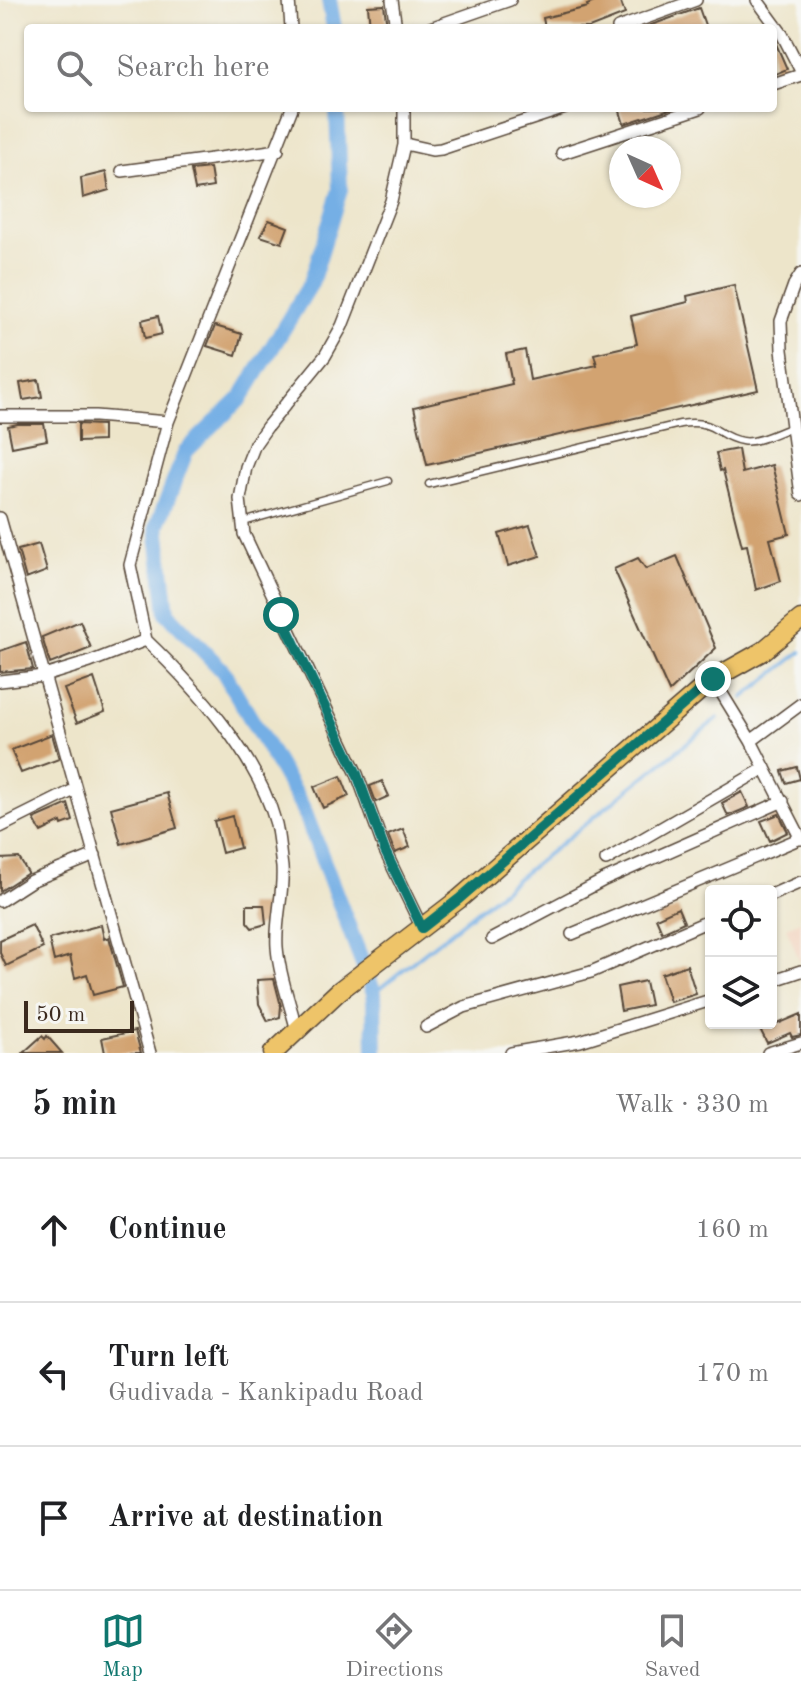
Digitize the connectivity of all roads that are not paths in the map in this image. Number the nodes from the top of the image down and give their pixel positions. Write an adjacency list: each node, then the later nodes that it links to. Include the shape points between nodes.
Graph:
1 (289, 0): 6 (street)
2 (392, 0): 7 (street)
3 (510, 0): 8 (street)
4 (696, 0): 9 (street)
5 (757, 0): 10 (street)
6 (291, 24)
7 (395, 24)
8 (441, 24)
9 (629, 24)
10 (771, 24)
11 (778, 36): 12 (street)
12 (801, 73): 13 (street)
13 (777, 82)
14 (291, 112): 19 (street)
15 (404, 112): 18 (street)
16 (553, 112): 18 (street, via 441,149)
17 (688, 112): 20 (street)
18 (405, 144): 30 (street, via 391,201 342,326 325,356 255,444 240,499)
19 (278, 150): 21 (street); 24 (street)
20 (562, 153)
21 (122, 171)
22 (801, 274): 25 (street, via 781,321)
23 (0, 416): 24 (street)
24 (168, 422): 32 (street, via 130,565)
25 (792, 427): 27 (lane, via 749,442 705,422 680,424); 28 (street)
26 (388, 481): 30 (lane)
27 (429, 484)
28 (801, 495)
29 (0, 518): 33 (street)
30 (243, 522): 49 (street, via 244,534 357,774)
31 (801, 619): 34 (main road, via 763,651)
32 (146, 640): 33 (street); 56 (street, via 184,677 247,760 267,801 282,872 277,946)
33 (44, 676): 35 (street); 39 (street)
34 (713, 679): 37 (street); 49 (main road)
35 (0, 681)
36 (801, 704): 37 (street)
37 (751, 741): 38 (street)
38 (765, 768): 40 (street); 44 (street)
39 (76, 789): 41 (street); 43 (street)
40 (783, 801): 42 (street); 51 (street, via 604,880)
41 (0, 827)
42 (801, 839): 50 (street)
43 (95, 855): 47 (street, via 31,881); 58 (street)
44 (606, 860)
45 (801, 882): 46 (street)
46 (777, 892)
47 (0, 901)
48 (705, 923): 55 (street, via 591,972 464,1007)
49 (414, 934): 56 (main road)
50 (572, 934)
51 (492, 939)
52 (801, 971): 53 (street)
53 (777, 979)
54 (705, 1002): 60 (street, via 580,1041)
55 (426, 1027)
56 (297, 1031): 59 (main road)
57 (801, 1043): 61 (street)
58 (150, 1053)
59 (273, 1053)
60 (511, 1053)
61 (768, 1053)

